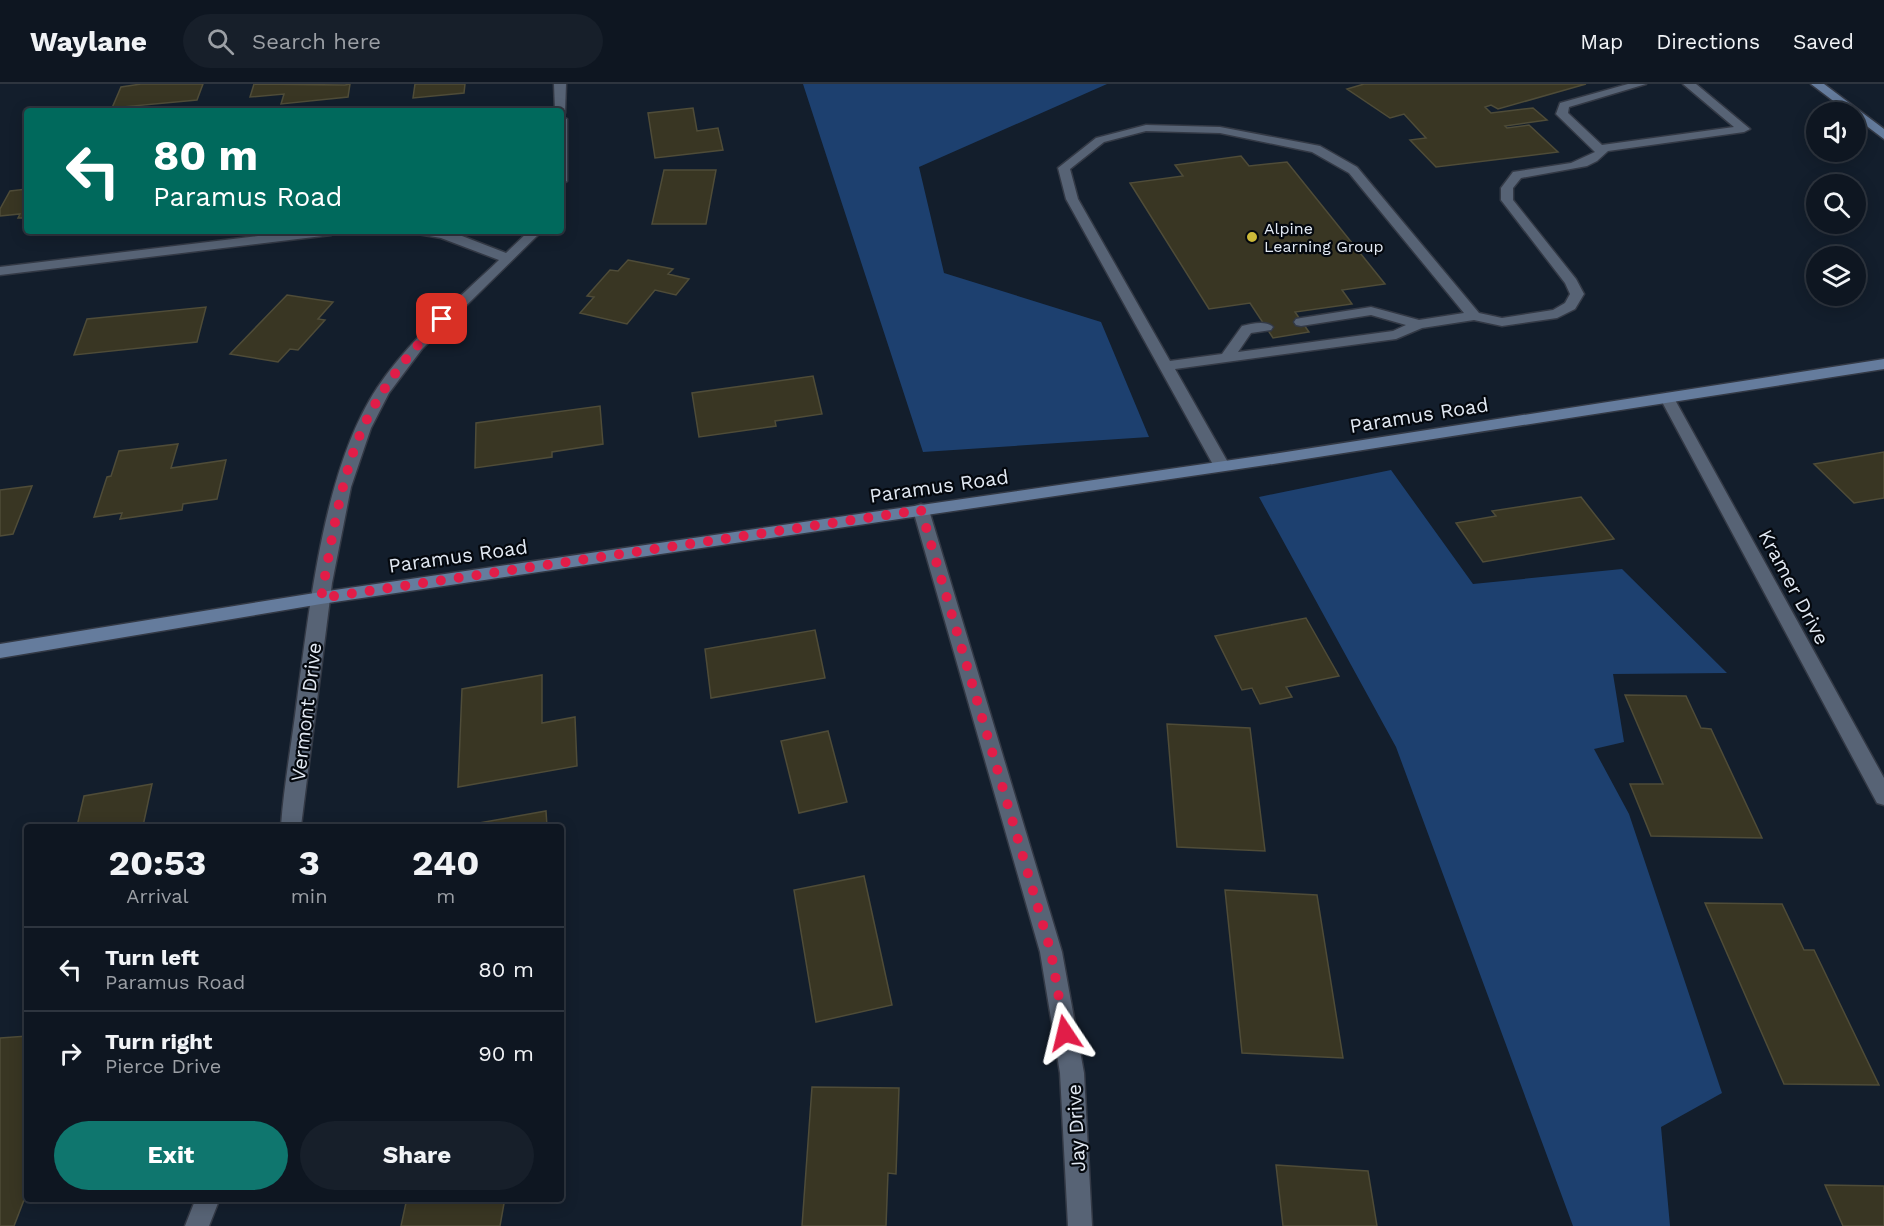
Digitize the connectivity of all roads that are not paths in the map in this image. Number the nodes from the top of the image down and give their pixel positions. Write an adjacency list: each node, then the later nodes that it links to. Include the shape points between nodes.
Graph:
1 (560, 84): 6 (street)
2 (1640, 84): 9 (street, via 1564,105 1562,114)
3 (1689, 84): 9 (street, via 1744,129)
4 (1817, 84): 5 (main road)
5 (1841, 102)
6 (561, 108)
7 (1866, 121): 8 (main road)
8 (1884, 135)
9 (1599, 149): 15 (street, via 1602,152 1577,166 1517,175 1508,188 1508,200 1572,282 1577,294 1570,306 1533,320 1502,322)
10 (305, 234): 14 (street)
11 (444, 234): 13 (street)
12 (533, 234): 13 (street, Vermont Drive)
13 (509, 259): 25 (street, Vermont Drive, via 415,347 382,392 357,441 342,488)
14 (0, 271)
15 (1474, 316): 17 (street); 21 (street, via 1353,170 1316,149 1220,130 1146,128 1100,140 1064,168 1072,199)
16 (1301, 322): 17 (street, via 1371,311)
17 (1419, 324): 19 (street, via 1396,335)
18 (1266, 327): 19 (street, via 1247,329)
19 (1226, 359): 21 (street)
20 (1884, 364): 22 (main road, Paramus Road)
21 (1164, 366): 23 (street)
22 (1667, 398): 23 (main road, Paramus Road); 27 (street, Kramer Drive)
23 (1222, 466): 24 (main road, Paramus Road)
24 (921, 510): 25 (main road, Paramus Road); 31 (street, Jay Drive, via 1051,952 1072,1073)
25 (321, 598): 26 (main road, Paramus Road); 28 (street, Vermont Drive)
26 (0, 651)
27 (1884, 797)
28 (291, 824)
29 (206, 1202): 30 (street)
30 (197, 1226)
31 (1080, 1226)

